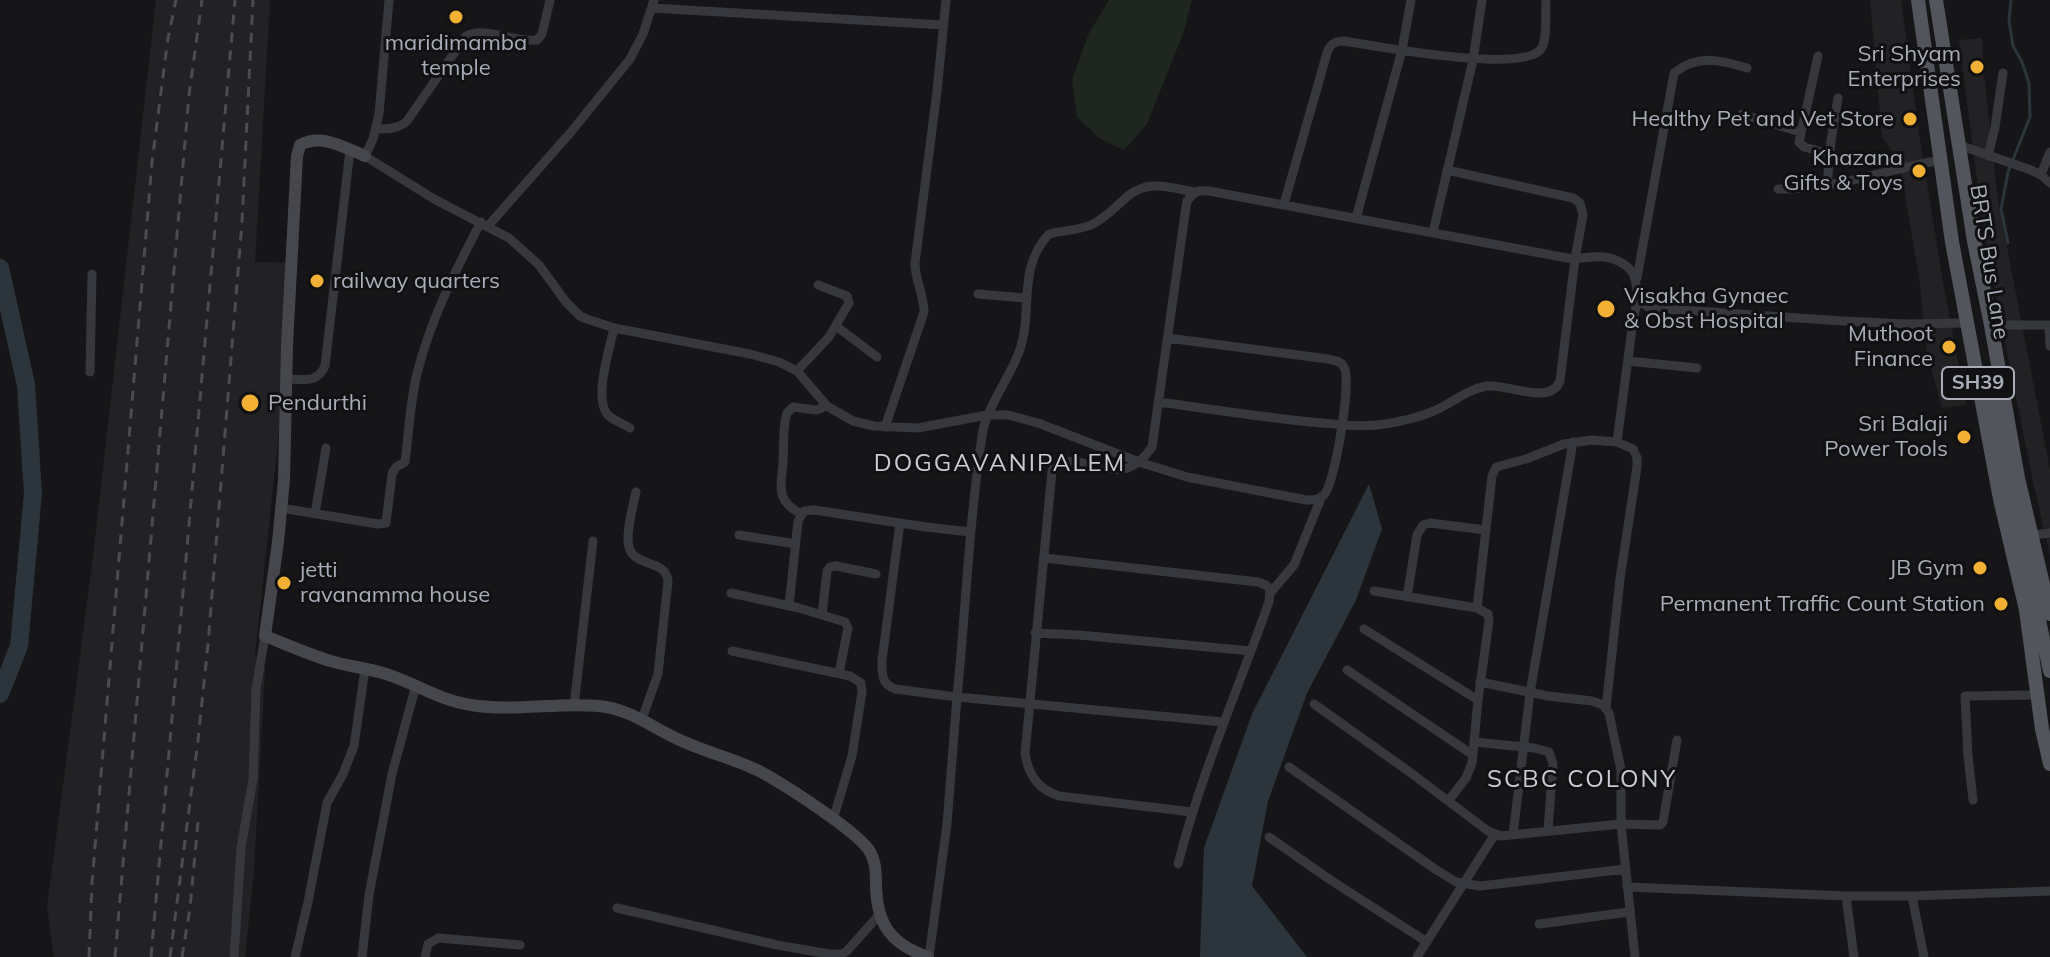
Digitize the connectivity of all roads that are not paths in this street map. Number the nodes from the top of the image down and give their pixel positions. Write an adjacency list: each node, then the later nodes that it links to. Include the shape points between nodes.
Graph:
1 (389, 0): 19 (street)
2 (550, 0): 19 (street, via 537,40 466,36 407,121)
3 (946, 0): 11 (street)
4 (1411, 0): 12 (street)
5 (1482, 0): 14 (street)
6 (1546, 0): 14 (street, via 1539,51)
7 (1918, 0): 27 (main road, SH39)
8 (1927, 0): 98 (main road, BRTS Bus Lane, via 1985,374)
9 (1936, 0): 21 (main road, SH39)
10 (653, 4): 11 (street); 36 (street, via 635,51 617,77)
11 (943, 25): 62 (street, via 915,263 924,312)
12 (1402, 50): 14 (street); 34 (street, via 1344,41 1330,45); 35 (street)
13 (1818, 56): 20 (street)
14 (1473, 60): 28 (street)
15 (1747, 68): 40 (street, via 1709,59 1674,73)
16 (2003, 73): 26 (street)
17 (1838, 98): 24 (street)
18 (1742, 114): 20 (street)
19 (376, 129): 25 (street)
20 (1800, 132): 24 (street, via 1800,145)
21 (1959, 145): 26 (street); 46 (main road, SH39)
22 (350, 150): 25 (street); 57 (street, via 325,366 315,379); 57 (street, via 315,139 300,145)
23 (2050, 152): 29 (street)
24 (1830, 154): 31 (street)
25 (365, 156): 36 (street)
26 (1988, 156): 29 (street)
27 (1942, 160): 31 (street); 45 (main road, SH39)
28 (1447, 170): 37 (street); 38 (street, via 1577,200 1583,215)
29 (2041, 175): 30 (street)
30 (2050, 183)
31 (1827, 185): 32 (street)
32 (1778, 189)
33 (1195, 192): 34 (street); 43 (street, via 1140,188 1095,223 1049,234 1030,270); 50 (street, via 1187,201)
34 (1284, 204): 35 (street)
35 (1356, 218): 37 (street)
36 (484, 224): 49 (street, via 539,265 580,316); 71 (street, via 462,257 420,363 405,462 392,474 387,522)
37 (1433, 232): 38 (street)
38 (1575, 259): 40 (street, via 1616,260 1630,268); 61 (street, via 1560,381 1553,391 1539,394 1488,386 1397,422)
39 (92, 274): 56 (street)
40 (1636, 281): 44 (street)
41 (818, 285): 48 (street, via 849,299)
42 (978, 294): 43 (street)
43 (1025, 298): 60 (street, via 1020,351)
44 (1638, 298): 45 (street, via 1655,308); 53 (street)
45 (1966, 323): 103 (main road, SH39, via 2026,610)
46 (1991, 325): 47 (street); 78 (main road, SH39)
47 (2049, 325): 51 (street)
48 (836, 326): 52 (street); 55 (street)
49 (614, 328): 55 (street, via 764,357); 63 (street, via 603,376 603,406 609,417)
50 (1168, 338): 58 (street); 61 (street, via 1340,363 1347,380)
51 (2050, 346)
52 (877, 357)
53 (1628, 361): 54 (street); 65 (street)
54 (1697, 368)
55 (797, 371): 59 (street)
56 (90, 372)
57 (286, 379): 70 (street)
58 (1159, 402): 61 (street); 67 (street, via 1152,447)
59 (827, 406): 62 (street, via 853,421); 72 (street, via 793,407 785,421 781,490 785,502)
60 (987, 415): 62 (street, via 918,428); 67 (street, via 1023,418); 75 (street)
61 (1342, 425): 69 (street)
62 (885, 427)
63 (630, 428)
64 (1573, 442): 65 (street); 74 (street, via 1496,467); 102 (street)
65 (1617, 442): 109 (street, via 1633,449 1637,458)
66 (326, 448): 71 (street)
67 (1139, 462): 69 (street, via 1257,492 1306,500); 81 (street, via 1119,469 1056,464 1050,478)
68 (636, 492): 110 (street, via 629,548 668,575 658,674)
69 (1321, 497): 84 (street, via 1294,565)
70 (281, 508): 71 (street); 93 (street)
71 (315, 514)
72 (801, 514): 73 (street, via 808,509); 80 (street)
73 (900, 523): 75 (street); 104 (street, via 883,682 895,689)
74 (1486, 530): 86 (street, via 1423,525); 88 (street)
75 (970, 532): 104 (street)
76 (2050, 533): 78 (street)
77 (739, 535): 80 (street)
78 (2032, 535): 89 (main road, SH39)
79 (593, 541): 108 (street)
80 (796, 544): 87 (street)
81 (1044, 558): 84 (street, via 1258,582); 92 (street)
82 (876, 574): 90 (street, via 830,567)
83 (1374, 591): 86 (street)
84 (1271, 592): 95 (street)
85 (731, 593): 87 (street)
86 (1407, 597): 88 (street)
87 (789, 606): 90 (street)
88 (1477, 608): 100 (street, via 1489,617)
89 (2050, 614)
90 (822, 615): 99 (street, via 848,625)
91 (1364, 629): 105 (street)
92 (1035, 633): 95 (street); 106 (street)
93 (265, 636): 96 (street); 142 (street)
94 (732, 651): 99 (street)
95 (1251, 651): 111 (street)
96 (365, 669): 101 (street); 143 (street, via 354,746 327,803)
97 (1347, 670): 115 (street)
98 (2050, 671)
99 (839, 673): 121 (street, via 859,680 862,687 852,756)
100 (1480, 682): 102 (street); 105 (street)
101 (416, 685): 108 (street, via 473,706); 144 (street, via 392,774)
102 (1530, 693): 109 (street, via 1592,701); 114 (street)
103 (2037, 695): 116 (main road, SH39); 119 (street, via 1965,696)
104 (957, 697): 106 (street); 147 (street)
105 (1478, 700): 113 (street)
106 (1029, 704): 111 (street); 120 (street, via 1027,764 1035,782 1048,792)
107 (1314, 704): 118 (street)
108 (574, 706): 110 (street, via 606,707)
109 (1606, 708): 122 (street, via 1621,770)
110 (642, 719): 121 (street, via 759,771)
111 (1223, 722): 120 (street)
112 (1677, 740): 122 (street, via 1663,822)
113 (1474, 742): 114 (street); 115 (street)
114 (1522, 747): 123 (street, via 1551,755); 125 (street)
115 (1473, 755): 118 (street, via 1466,778)
116 (2050, 764)
117 (1289, 767): 129 (street)
118 (1449, 800): 124 (street)
119 (1973, 800)
120 (1192, 812): 127 (street)
121 (833, 820): 136 (street, via 858,838 873,858)
122 (1621, 824): 123 (street); 128 (street)
123 (1548, 830): 125 (street)
124 (1495, 834): 125 (street); 129 (street)
125 (1513, 835)
126 (1269, 837): 138 (street)
127 (1178, 864)
128 (1626, 869): 129 (street); 130 (street)
129 (1464, 884): 138 (street)
130 (1627, 887): 132 (street); 135 (street)
131 (2050, 891): 133 (street)
132 (1846, 896): 133 (street); 150 (street)
133 (1912, 896): 151 (street)
134 (617, 908): 140 (street)
135 (1629, 912): 137 (street); 149 (street)
136 (879, 915): 141 (street); 147 (street, via 893,937)
137 (1539, 924)
138 (1427, 942): 148 (street)
139 (520, 945): 145 (street, via 438,938 428,944)
140 (777, 945): 141 (street); 146 (street)
141 (841, 955)
142 (234, 957)
143 (295, 957)
144 (362, 957)
145 (425, 957)
146 (774, 957)
147 (929, 957)
148 (1417, 957)
149 (1635, 957)
150 (1854, 957)
151 (1924, 957)

